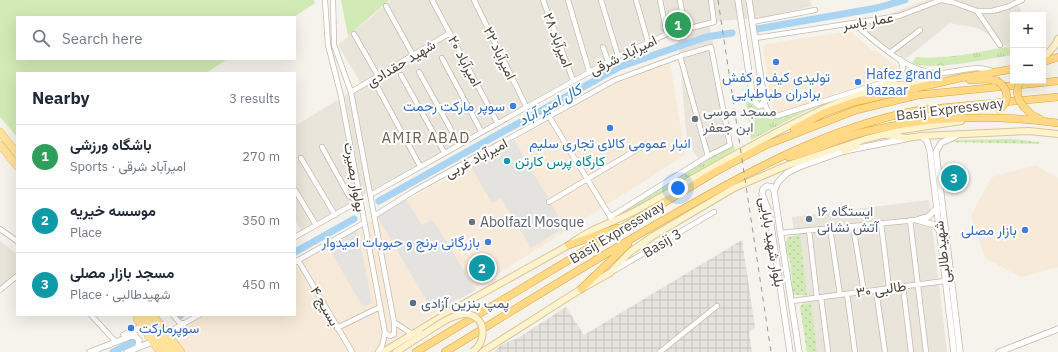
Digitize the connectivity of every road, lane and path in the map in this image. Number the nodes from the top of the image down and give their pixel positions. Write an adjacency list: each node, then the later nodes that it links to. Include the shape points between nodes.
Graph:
1 (325, 0): 64 (street, بولوار بصیرت, via 328,45)
2 (333, 0): 55 (street, بولوار بصیرت, via 334,45)
3 (432, 0): 22 (street, امیرآباد ۲۰)
4 (474, 0): 58 (street, امیرآباد ۲۲)
5 (543, 0): 48 (street, امیرآباد ۲۸)
6 (568, 0): 41 (street)
7 (601, 0): 32 (street)
8 (636, 0): 27 (street)
9 (660, 0): 24 (street)
10 (680, 0): 20 (street)
11 (711, 0): 20 (street, امیرآباد شرقی, via 714,22)
12 (738, 0): 57 (street, via 753,100 759,106)
13 (749, 0): 18 (street)
14 (1021, 0): 17 (street, عمار یاسر, via 992,11)
15 (386, 6): 31 (street)
16 (815, 10): 18 (street)
17 (977, 11): 19 (street, عمار یاسر, via 941,0 899,16); 28 (street)
18 (752, 22): 25 (street)
19 (854, 24): 25 (street, عمار یاسر); 30 (street)
20 (685, 29): 24 (street, امیرآباد شرقی)
21 (920, 30): 30 (street)
22 (450, 33): 31 (street, شهید حقدادی); 63 (street, امیرآباد ۲۰)
23 (354, 34): 45 (street)
24 (666, 34): 27 (street, امیرآباد شرقی)
25 (755, 38): 57 (street)
26 (1058, 39): 34 (main road)
27 (648, 42): 32 (street, امیرآباد شرقی)
28 (1000, 45)
29 (603, 47): 39 (street)
30 (891, 52): 37 (street)
31 (413, 55): 45 (street, شهید حقدادی)
32 (618, 56): 39 (street, امیرآباد شرقی)
33 (680, 56): 59 (street, امیرآباد غربی, via 615,80); 82 (street); 82 (street, امیرآباد غربی, via 711,47 730,145)
34 (1046, 57)
35 (1058, 57): 38 (highway)
36 (442, 58): 66 (street)
37 (900, 59): 43 (street, via 913,67 934,73 985,67); 49 (street, via 903,68 901,74)
38 (1046, 60)
39 (608, 61): 41 (street, امیرآباد شرقی)
40 (1010, 69): 43 (highway)
41 (589, 71): 48 (street, امیرآباد شرقی)
42 (419, 72): 73 (street)
43 (994, 72): 46 (highway)
44 (401, 75): 80 (street)
45 (378, 76): 47 (street, شهید حقدادی)
46 (960, 78): 51 (highway); 60 (highway, bridge, via 988,79 1004,86 1007,95 1005,103 999,110)
47 (373, 79): 55 (street, شهید حقدادی); 86 (street)
48 (573, 80): 58 (street, امیرآباد شرقی)
49 (888, 80): 53 (main road); 54 (main road); 57 (street, via 777,116 771,115 766,109)
50 (1058, 81): 76 (highway, Basij Expressway, via 918,95 856,110)
51 (939, 83): 53 (main road, via 913,82); 76 (highway, via 854,102 824,113)
52 (1019, 84): 61 (highway, bridge, via 1016,93 1018,100 1032,115)
53 (897, 86): 54 (main road)
54 (882, 89): 97 (main road, via 808,114 627,216)
55 (351, 92): 62 (street, بولوار بصیرت)
56 (1058, 97): 84 (highway, Basij Expressway, via 898,114 819,140)
57 (764, 100)
58 (526, 106): 63 (street, امیرآباد شرقی)
59 (550, 118): 87 (street); 96 (street, امیرآباد غربی, via 414,191)
60 (982, 118): 61 (highway); 70 (main road); 84 (highway, via 936,118 899,124 863,132 804,153)
61 (1044, 121): 65 (highway)
62 (357, 122): 64 (street); 90 (street, بولوار بصیرت)
63 (497, 122): 66 (street, امیرآباد شرقی)
64 (346, 124): 91 (street, بولوار بصیرت)
65 (1058, 124)
66 (481, 131): 73 (street, امیرآباد شرقی)
67 (962, 134): 68 (main road, via 1029,131); 71 (main road); 81 (street, via 948,138)
68 (1058, 134)
69 (1, 135): 79 (main road)
70 (882, 135): 72 (main road); 78 (main road); 116 (main road, via 788,165 734,188 639,246)
71 (921, 136): 72 (main road); 81 (street)
72 (907, 138): 78 (street)
73 (459, 144): 80 (street, امیرآباد شرقی)
74 (646, 144): 87 (street)
75 (0, 145): 85 (main road)
76 (766, 145): 102 (highway, Basij Expressway, via 715,172)
77 (322, 147): 91 (street, via 349,196)
78 (844, 151): 88 (street, via 787,173 778,182)
79 (16, 152)
80 (444, 152): 86 (street, امیرآباد شرقی)
81 (933, 152): 93 (street, شهیدطالبی); 114 (street, شهیدطالبی)
82 (708, 156): 97 (street)
83 (301, 158): 95 (street)
84 (774, 160): 110 (highway, Basij Expressway)
85 (16, 165)
86 (420, 166): 90 (street, امیرآباد شرقی)
87 (585, 178): 92 (street); 97 (street)
88 (774, 191): 108 (street, بلوار شهید بابایی); 169 (street, بلوار شهید بابایی, via 772,187 767,186 762,194 769,212)
89 (296, 192): 103 (street)
90 (370, 195): 96 (street, بولوار بصیرت)
91 (359, 201): 95 (street); 101 (street, بولوار بصیرت)
92 (549, 202)
93 (937, 207): 99 (street, via 928,217); 109 (street, شهیدطالبی)
94 (714, 212): 116 (street, Basij 3)
95 (335, 215): 103 (street)
96 (374, 216): 141 (street, بولوار بصیرت)
97 (612, 219): 113 (main road, via 584,233)
98 (910, 220): 99 (street); 100 (street); 120 (street)
99 (917, 220): 109 (street, via 935,225)
100 (881, 223): 104 (street); 123 (street)
101 (364, 224): 115 (street); 133 (street, بولوار بصیرت)
102 (630, 224): 113 (highway); 164 (highway, Basij Expressway)
103 (316, 225): 111 (street)
104 (853, 226): 105 (street); 127 (street)
105 (830, 228): 107 (street); 129 (street)
106 (0, 229): 112 (street)
107 (809, 230): 108 (street); 130 (street)
108 (780, 233): 131 (street, بلوار شهید بابایی)
109 (940, 233): 114 (street, شهیدطالبی)
110 (638, 234): 124 (highway); 165 (highway, Basij Expressway)
111 (296, 236)
112 (16, 241)
113 (569, 245): 150 (main road)
114 (944, 246): 118 (street, شهیدطالبی); 145 (street, شهیدطالبی)
115 (296, 261): 144 (street, بسیج ۴)
116 (610, 273): 124 (main road)
117 (16, 277): 121 (street)
118 (945, 281): 120 (street, طالبی ۳۰); 146 (street, شهیدطالبی)
119 (0, 282): 121 (street)
120 (918, 284): 122 (street, طالبی ۳۰); 175 (street)
121 (5, 286): 125 (street)
122 (903, 286): 123 (street, طالبی ۳۰); 174 (street)
123 (889, 288): 126 (street, طالبی ۳۰)
124 (581, 289): 167 (main road)
125 (0, 290)
126 (876, 290): 127 (street, طالبی ۳۰); 173 (street)
127 (864, 292): 128 (street, طالبی ۳۰)
128 (847, 294): 129 (street, طالبی ۳۰); 172 (street)
129 (840, 295): 130 (street, طالبی ۳۰)
130 (819, 298): 131 (street, طالبی ۳۰); 171 (street)
131 (792, 301): 170 (street, بلوار شهید بابایی)
132 (718, 306): 168 (street)
133 (380, 307): 144 (street); 149 (street, بولوار بصیرت)
134 (92, 316): 151 (street)
135 (136, 316): 143 (main road)
136 (137, 316): 157 (main road)
137 (147, 316): 158 (main road)
138 (155, 316): 148 (main road)
139 (174, 316): 142 (street)
140 (197, 316): 142 (street)
141 (394, 322): 149 (street, via 394,334 390,336); 150 (street)
142 (184, 324): 148 (street)
143 (142, 327): 151 (street); 152 (main road)
144 (337, 328): 160 (street, بسیج ۴)
145 (957, 328): 146 (street); 177 (street, شهیدطالبی)
146 (951, 329): 176 (street, شهیدطالبی)
147 (1058, 329): 178 (street)
148 (167, 333): 159 (main road)
149 (385, 333): 161 (street)
150 (412, 334): 162 (main road)
151 (114, 340): 154 (street)
152 (152, 342): 153 (street); 156 (main road)
153 (138, 346): 154 (street, via 139,340 134,335); 155 (street)
154 (90, 352)
155 (127, 352)
156 (160, 352)
157 (168, 352)
158 (175, 352)
159 (181, 352)
160 (352, 352)
161 (378, 352)
162 (383, 352)
163 (396, 352): 166 (main road, bridge, via 455,316 467,314 479,321 484,334 480,346)
164 (416, 352)
165 (445, 352)
166 (472, 352)
167 (482, 352)
168 (660, 352)
169 (790, 352)
170 (799, 352)
171 (828, 352)
172 (855, 352)
173 (885, 352)
174 (911, 352)
175 (926, 352)
176 (954, 352)
177 (960, 352)
178 (999, 352)

